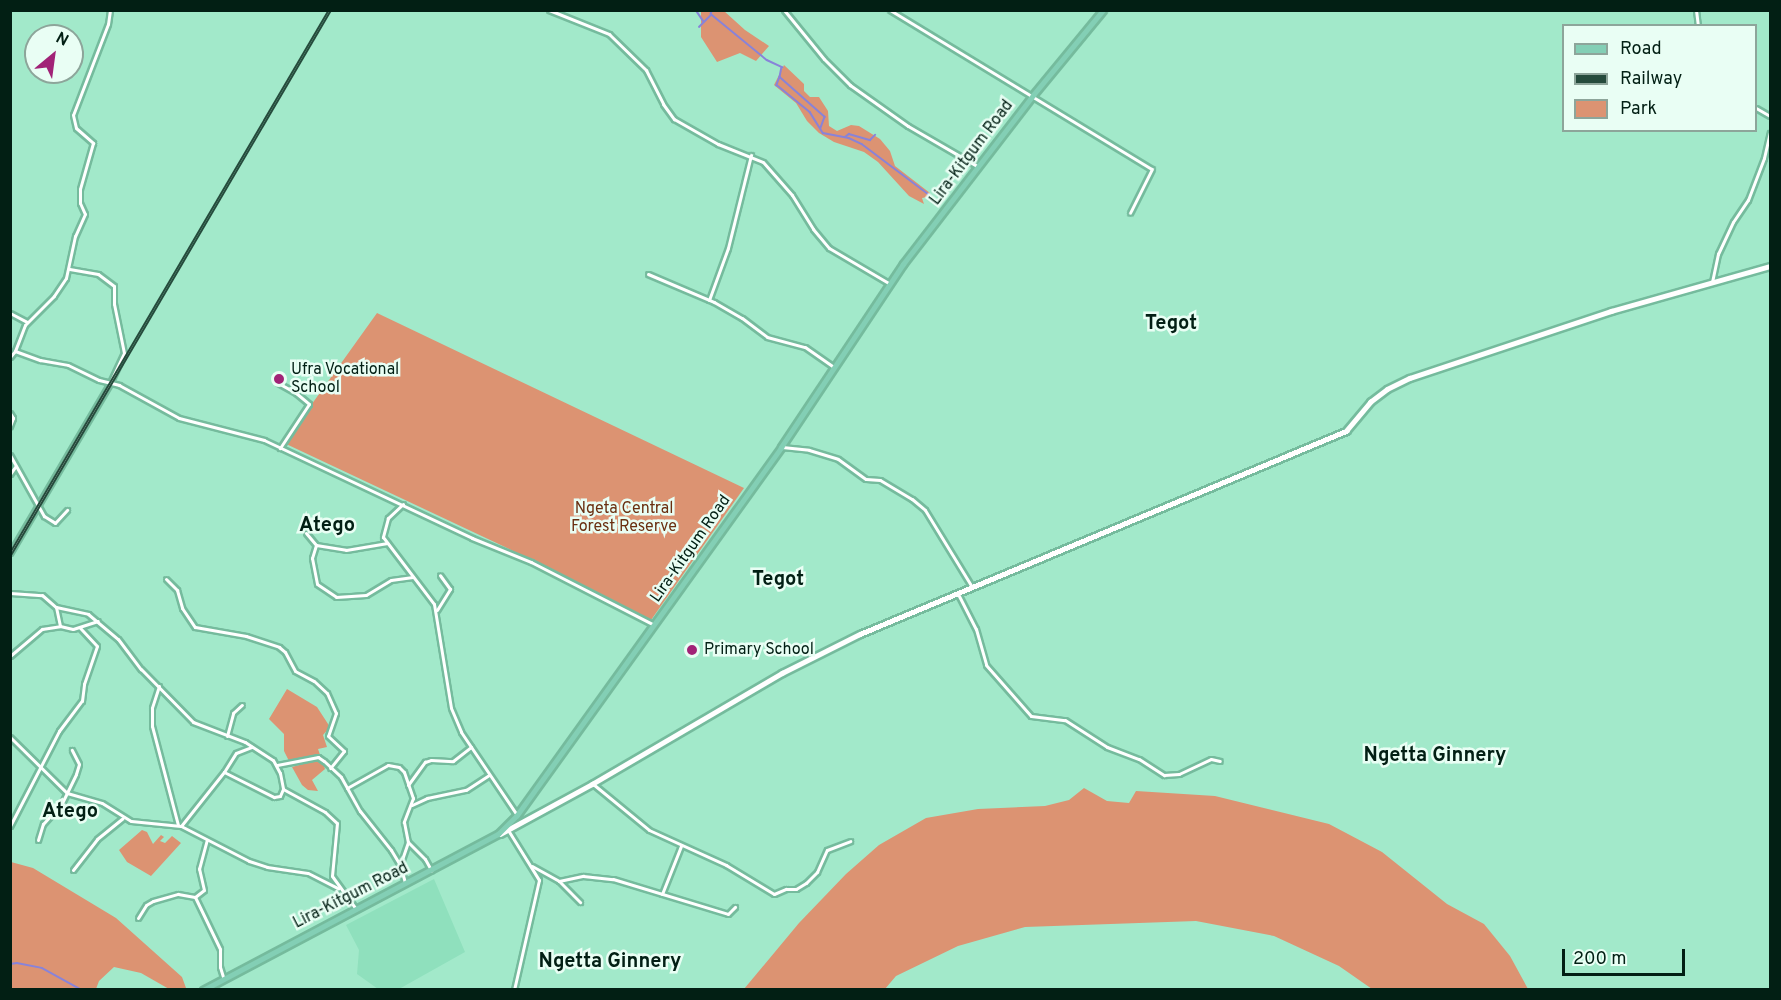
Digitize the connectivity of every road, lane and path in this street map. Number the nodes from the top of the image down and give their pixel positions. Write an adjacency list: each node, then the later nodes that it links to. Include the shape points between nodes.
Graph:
1 (110, 10): 12 (street, via 73,115 76,128 93,142 80,189 85,214 75,236)
2 (549, 10): 8 (street, via 591,26 619,43 647,72 663,104 677,121 723,146)
3 (784, 10): 9 (street, via 850,85 908,126)
4 (890, 10): 6 (street)
5 (1103, 10): 6 (main road, Lira-Kitgum Road)
6 (1033, 95): 9 (main road, Lira-Kitgum Road); 10 (street, via 1152,169)
7 (1770, 133): 14 (street, via 1748,200 1718,254)
8 (751, 155): 15 (street, via 766,165 792,195 829,248); 16 (street, via 728,248)
9 (978, 167): 15 (main road, Lira-Kitgum Road)
10 (1130, 213)
11 (1770, 266): 14 (main road)
12 (69, 269): 18 (street, via 54,296); 22 (street, via 98,274 114,286 124,353)
13 (648, 274): 16 (street)
14 (1712, 282): 41 (main road, via 1410,378 1379,395 1346,431 1331,439)
15 (890, 284): 21 (main road, Lira-Kitgum Road)
16 (709, 300): 21 (street, via 761,334 805,346)
17 (10, 313): 18 (street)
18 (27, 322): 19 (street)
19 (15, 351): 20 (street); 22 (street, via 68,365)
20 (10, 357)
21 (835, 368): 27 (main road, Lira-Kitgum Road)
22 (110, 383): 26 (street, via 179,418 246,434); 32 (street)
23 (278, 383): 26 (street, via 309,404)
24 (10, 413): 25 (street)
25 (10, 426)
26 (280, 447): 31 (street)
27 (781, 447): 41 (street, via 838,459 866,478 880,480 912,499 925,510); 47 (main road, Lira-Kitgum Road)
28 (10, 455): 29 (street)
29 (15, 466): 30 (street); 32 (street)
30 (10, 474)
31 (403, 504): 35 (street, via 384,525 383,537); 47 (street, via 539,566)
32 (37, 508): 33 (street, via 55,523); 37 (street)
33 (66, 510)
34 (306, 533): 36 (street)
35 (388, 543): 36 (street, via 350,550); 39 (street)
36 (316, 545): 39 (street, via 312,558 317,584 336,597 366,595 392,580)
37 (10, 553)
38 (440, 575): 45 (street, via 450,589)
39 (413, 577): 45 (street)
40 (166, 579): 61 (street, via 177,590 182,608 195,627 246,636 279,647 295,671 327,693 336,713 328,736 344,751)
41 (972, 587): 42 (main road)
42 (957, 592): 58 (street, via 976,629 986,665 1031,716 1065,720 1107,747 1139,759 1164,775 1179,774 1210,759); 64 (main road, via 782,673)
43 (10, 593): 44 (street, via 45,596)
44 (56, 607): 46 (street, via 80,610); 48 (street)
45 (436, 612): 56 (street, via 451,708)
46 (98, 620): 49 (street); 51 (street)
47 (654, 625): 70 (main road, Lira-Kitgum Road)
48 (60, 626): 49 (street); 50 (street, via 38,631)
49 (80, 628): 59 (street, via 97,646 82,701)
50 (10, 656)
51 (159, 686): 53 (street, via 193,722); 72 (street, via 152,708 152,726)
52 (242, 705): 53 (street, via 233,713)
53 (227, 736): 55 (street)
54 (10, 737): 59 (street)
55 (253, 747): 60 (street); 62 (street, via 236,753)
56 (471, 747): 63 (street); 65 (street, via 453,761 425,762)
57 (72, 750): 68 (street, via 79,764)
58 (1220, 761)
59 (40, 765): 68 (street); 73 (street)
60 (276, 765): 61 (street, via 318,757); 67 (street)
61 (330, 768): 66 (street)
62 (224, 772): 67 (street, via 274,797 280,796); 72 (street)
63 (489, 775): 69 (street, via 466,790); 70 (street)
64 (592, 784): 74 (main road); 80 (street, via 649,830)
65 (408, 785): 66 (street, via 399,767 390,765); 69 (street)
66 (347, 788): 82 (street)
67 (283, 789): 87 (street, via 337,823 332,875)
68 (67, 793): 71 (street, via 102,803); 76 (street, via 43,824)
69 (412, 805): 79 (street, via 404,822)
70 (517, 815): 75 (main road, Lira-Kitgum Road)
71 (123, 818): 72 (street); 83 (street, via 98,839)
72 (180, 825): 77 (street)
73 (10, 826)
74 (508, 830): 75 (main road); 81 (street)
75 (498, 834): 84 (main road, Lira-Kitgum Road)
76 (38, 840)
77 (207, 840): 87 (street, via 249,861 308,873); 89 (street, via 200,869 204,890)
78 (850, 841): 80 (street, via 827,850 817,872 806,883 774,894 726,865)
79 (408, 842): 82 (street); 84 (street)
80 (681, 846): 88 (street)
81 (530, 865): 85 (street); 96 (street, via 539,885)
82 (400, 866): 86 (street)
83 (73, 870)
84 (431, 870): 86 (main road, Lira-Kitgum Road)
85 (559, 881): 88 (street, via 592,876); 90 (street)
86 (405, 885): 92 (main road, Lira-Kitgum Road)
87 (340, 889): 92 (street)
88 (662, 894): 91 (street, via 728,914)
89 (195, 897): 93 (street, via 177,894 153,901); 94 (street, via 220,949)
90 (579, 902)
91 (735, 907)
92 (357, 911): 94 (main road, Lira-Kitgum Road)
93 (138, 918)
94 (224, 977): 95 (main road, Lira-Kitgum Road)
95 (203, 990)
96 (514, 990)

